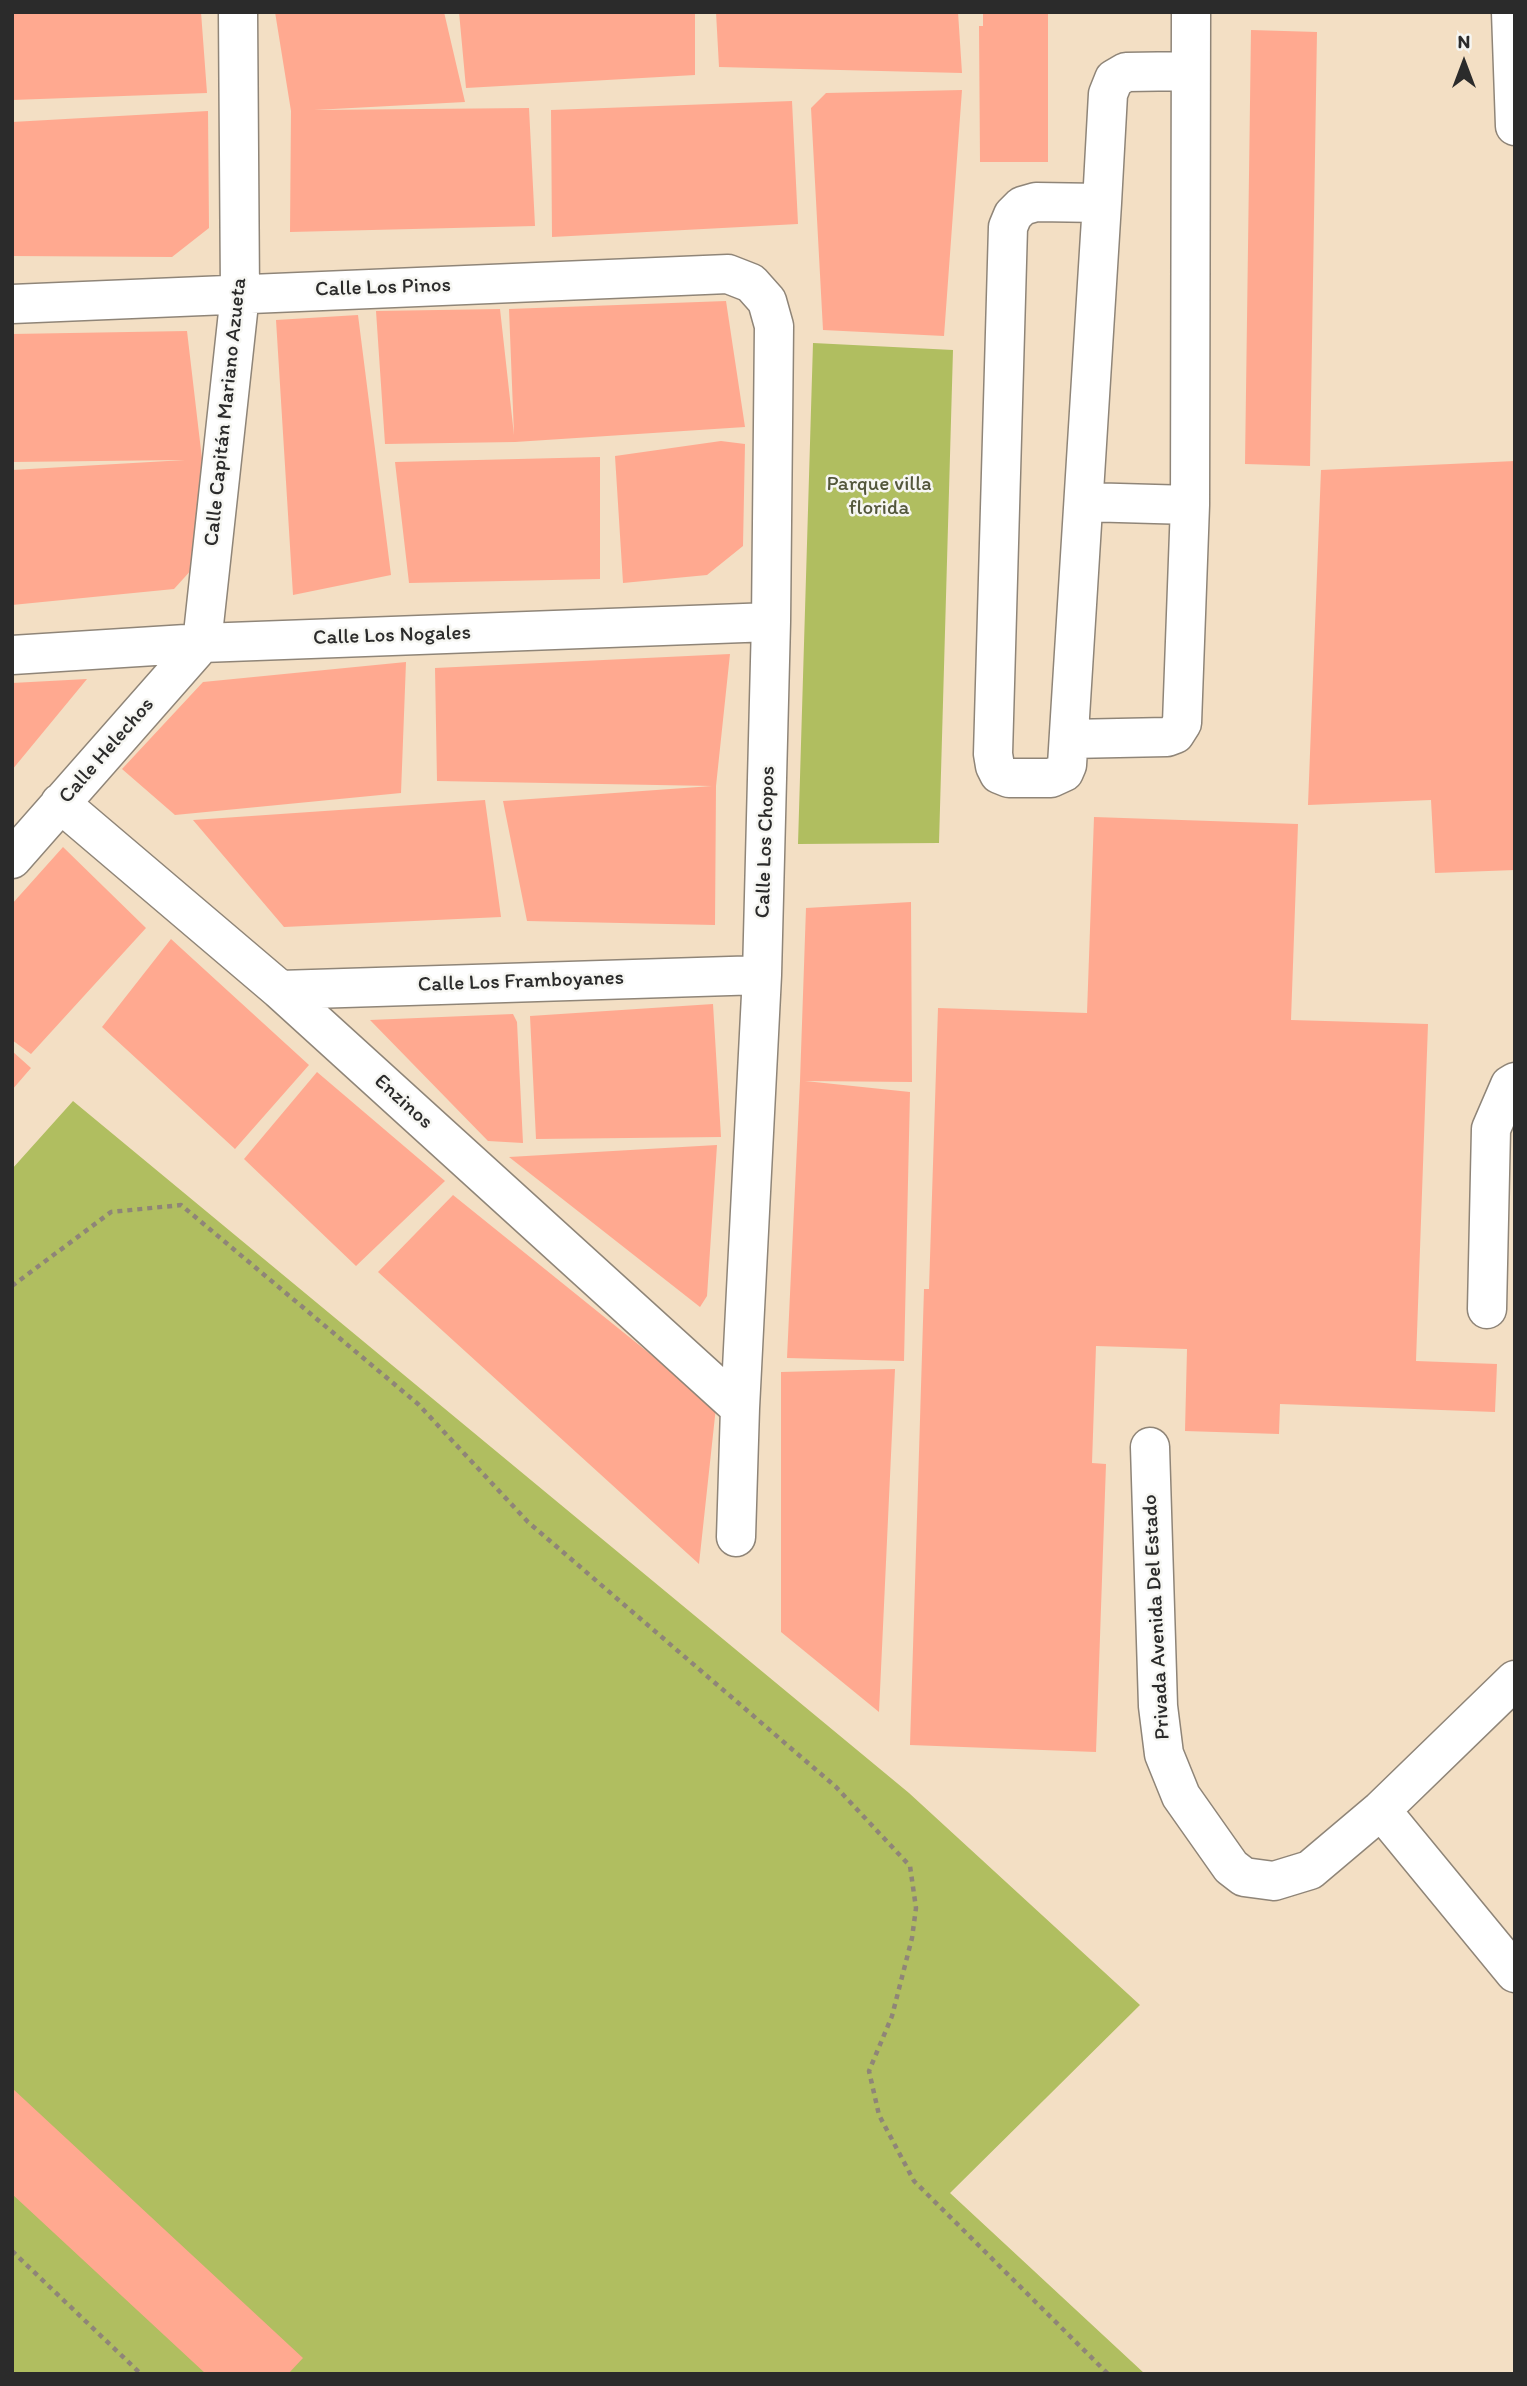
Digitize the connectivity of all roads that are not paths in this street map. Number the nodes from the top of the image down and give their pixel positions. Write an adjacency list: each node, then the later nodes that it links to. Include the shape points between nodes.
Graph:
1 (238, 12): 8 (street, Calle Capitán Mariano Azueta)
2 (1191, 12): 4 (street)
3 (1511, 12): 5 (street)
4 (1190, 71): 6 (street, via 1126,72 1114,79 1108,94); 11 (street)
5 (1515, 126)
6 (1102, 203): 10 (street); 15 (street, via 1036,202 1021,206 1008,227 995,766 1009,778 1058,776 1067,765)
7 (751, 283): 8 (street, Calle Los Pinos, via 728,274); 12 (street, Calle Los Chopos, via 767,301 774,326)
8 (240, 294): 9 (street, Calle Los Pinos); 13 (street, Calle Capitán Mariano Azueta)
9 (12, 304)
10 (1084, 502): 11 (street); 15 (street)
11 (1190, 505): 15 (street, via 1180,729 1167,737)
12 (772, 622): 13 (street, Calle Los Nogales); 18 (street, Calle Los Chopos)
13 (202, 643): 14 (street, Calle Los Nogales); 16 (street, Calle Helechos)
14 (12, 655)
15 (1070, 739)
16 (61, 803): 17 (street, Calle Helechos); 19 (street, Enzinos)
17 (12, 859)
18 (762, 975): 19 (street, Calle Los Framboyanes); 22 (street, Calle Los Chopos)
19 (279, 990): 22 (street, Enzinos)
20 (1515, 1082): 21 (street, via 1491,1129)
21 (1487, 1309)
22 (740, 1408): 24 (street, Calle Los Chopos)
23 (1150, 1447): 26 (street, Privada Avenida Del Estado, via 1158,1706 1164,1754 1181,1796 1231,1867 1244,1877 1274,1881 1310,1870)
24 (736, 1537)
25 (1515, 1680): 26 (street, Privada Avenida Del Estado)
26 (1381, 1810): 27 (street)
27 (1515, 1973)

